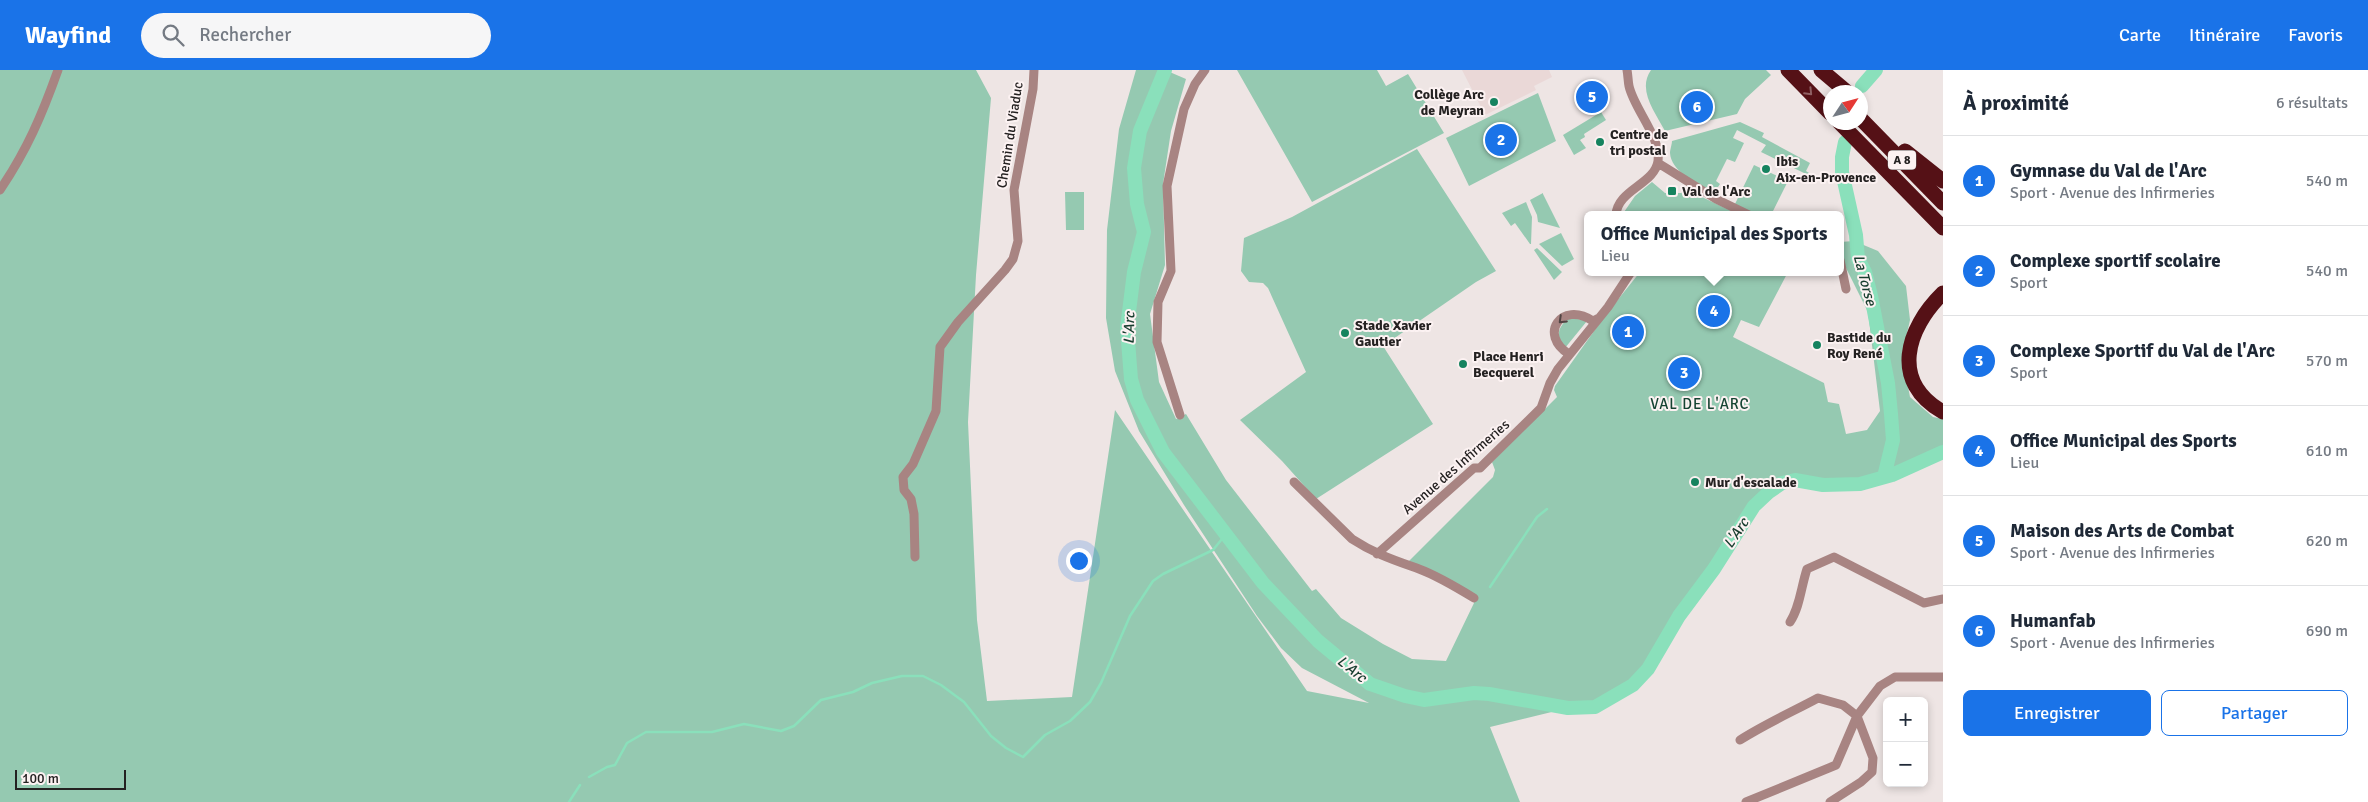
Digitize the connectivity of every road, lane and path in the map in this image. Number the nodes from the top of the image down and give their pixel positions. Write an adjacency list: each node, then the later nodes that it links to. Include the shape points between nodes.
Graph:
1 (58, 70): 17 (street, via 40,121)
2 (1034, 70): 35 (street, Chemin du Viaduc, via 1014,190 1018,241 1013,259 940,347 936,411 913,464 903,477 904,490 911,499 914,514)
3 (1205, 70): 32 (street, via 1184,109 1167,186 1171,271 1158,302 1157,342)
4 (1627, 70): 14 (street, via 1629,86 1654,142)
5 (1788, 70): 10 (highway, one-way to 10)
6 (1813, 70): 8 (highway)
7 (1821, 70): 9 (highway)
8 (1828, 85)
9 (1839, 85)
10 (1823, 107)
11 (1868, 115): 16 (highway)
12 (1868, 126): 18 (highway, A 8)
13 (1847, 130): 15 (highway, A 8)
14 (1658, 163): 19 (street, via 1652,175 1630,193); 20 (street)
15 (1889, 173): 21 (highway, A 8); 22 (highway)
16 (1943, 181)
17 (0, 190)
18 (1943, 203)
19 (1617, 211)
20 (1741, 211)
21 (1943, 228)
22 (1943, 240)
23 (1627, 276): 28 (street, Avenue des Infirmeries)
24 (1843, 276): 25 (street)
25 (1846, 289)
26 (1943, 293): 31 (highway, via 1920,320 1909,351 1915,386 1930,404)
27 (1943, 300): 30 (highway, via 1918,337 1915,364 1924,388)
28 (1599, 318): 29 (street, Avenue des Infirmeries); 29 (street, one-way to 29, via 1592,320 1572,313 1560,319 1554,336)
29 (1569, 354): 34 (street, Avenue des Infirmeries, via 1535,414 1480,468 1474,468)
30 (1943, 405)
31 (1943, 412)
32 (1180, 415)
33 (1294, 482): 34 (street, via 1352,539)
34 (1377, 554): 36 (street, via 1419,569)
35 (915, 556)
36 (1474, 598)
37 (1943, 599): 38 (street, via 1924,603 1834,557 1807,569 1796,614)
38 (1790, 622)
39 (1943, 677): 40 (street, via 1895,676 1880,686)
40 (1857, 716): 41 (street, via 1843,705 1818,698); 42 (street, via 1873,758 1872,772); 43 (street, via 1836,765)
41 (1740, 740)
42 (1843, 798): 44 (street)
43 (1746, 802)
44 (1830, 802)

